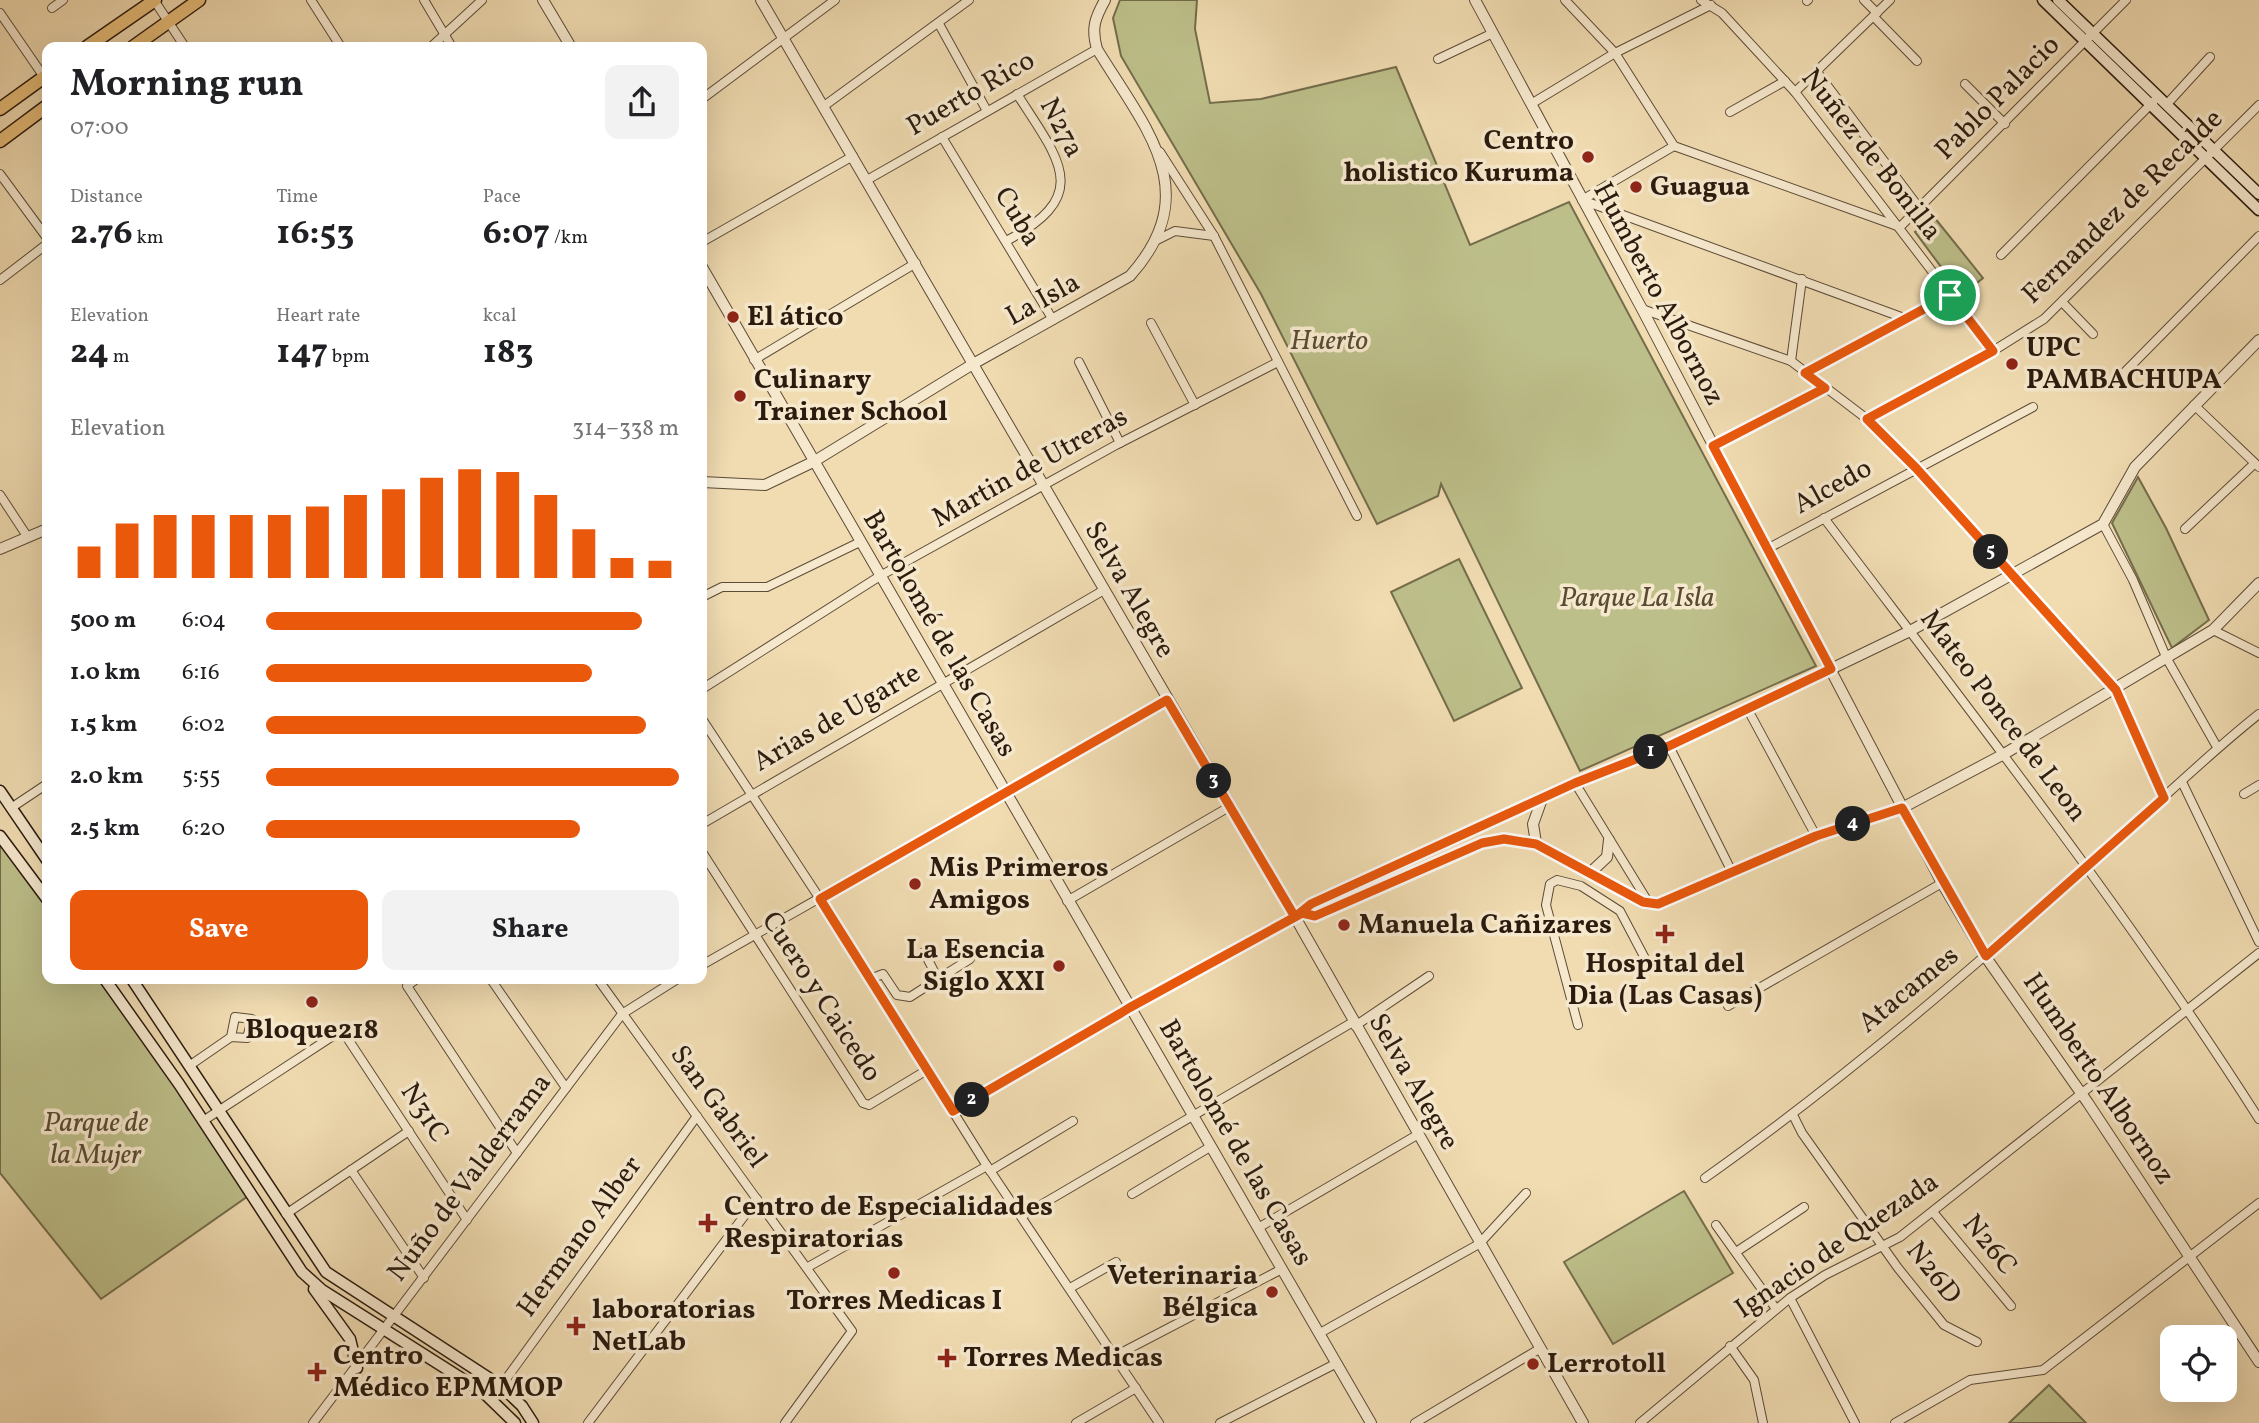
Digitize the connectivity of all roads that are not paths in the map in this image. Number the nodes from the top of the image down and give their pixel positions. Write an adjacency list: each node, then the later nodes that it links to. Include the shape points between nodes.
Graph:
1 (64, 0): 21 (street)
2 (155, 0): 24 (street); 30 (main road)
3 (199, 0): 24 (main road)
4 (311, 0): 33 (street)
5 (424, 0): 27 (street)
6 (482, 0): 27 (street)
7 (543, 0): 36 (street)
8 (761, 0): 28 (street, Selva Alegre)
9 (835, 0): 28 (street)
10 (969, 0): 25 (street)
11 (1105, 0): 37 (street, via 1092,32)
12 (1565, 0): 38 (street)
13 (1701, 0): 20 (street, Nuñez de Bonilla)
14 (1864, 0): 23 (street)
15 (1890, 0): 23 (street)
16 (2043, 0): 29 (main road)
17 (2058, 0): 29 (main road)
18 (2126, 0): 29 (street, Pablo Palacio)
19 (1478, 1): 26 (street, Humberto Albornoz)
20 (1710, 5): 38 (street); 45 (street, Nuñez de Bonilla)
21 (52, 8)
22 (0, 13): 42 (street)
23 (1876, 15): 41 (street); 43 (street)
24 (169, 23): 31 (main road); 32 (street)
25 (939, 24): 53 (street); 56 (street)
26 (1493, 33): 40 (street); 51 (street, Humberto Albornoz)
27 (445, 35): 34 (street); 35 (street)
28 (782, 38): 49 (street); 53 (street, Selva Alegre)
29 (2090, 38): 50 (main road); 58 (street, Pablo Palacio)
30 (94, 42)
31 (140, 42)
32 (182, 42)
33 (338, 42)
34 (437, 42)
35 (449, 42)
36 (568, 42)
37 (1097, 48): 48 (street, Puerto Rico); 61 (street, La Isla)
38 (1615, 53): 51 (street); 62 (street)
39 (2210, 57): 50 (street)
40 (1438, 59)
41 (1917, 61)
42 (42, 71)
43 (1817, 72): 47 (street); 69 (street)
44 (42, 79): 54 (main road)
45 (1784, 81): 47 (street, Nuñez de Bonilla); 57 (street)
46 (1965, 84): 58 (street)
47 (1795, 92): 71 (street, Nuñez de Bonilla)
48 (1017, 94): 56 (street, Puerto Rico); 77 (street, N27a, via 1056,157 1062,178 1058,202 1042,219)
49 (707, 95)
50 (2159, 101): 63 (main road); 79 (street)
51 (1531, 104): 68 (street, Humberto Albornoz)
52 (2259, 105): 63 (street, Fernandez de Recalde)
53 (824, 106): 64 (street, Selva Alegre)
54 (0, 109)
55 (42, 110): 60 (main road)
56 (987, 111): 59 (street, Puerto Rico)
57 (1730, 112)
58 (2005, 124): 69 (street, Pablo Palacio)
59 (942, 137): 66 (street, Puerto Rico); 77 (street, Cuba)
60 (0, 141)
61 (1153, 141): 73 (street); 76 (street, La Isla, via 1167,178 1166,207)
62 (1674, 146): 68 (street); 71 (street)
63 (2211, 155): 67 (main road); 70 (main road); 85 (street, Fernandez de Recalde)
64 (853, 156): 66 (street, Selva Alegre); 75 (street)
65 (0, 174): 72 (street)
66 (867, 180): 80 (street, Selva Alegre)
67 (2259, 194)
68 (1582, 200): 82 (street); 86 (street, Humberto Albornoz)
69 (1920, 209): 71 (street, Pablo Palacio)
70 (2259, 210)
71 (1900, 227): 84 (street, Nuñez de Bonilla)
72 (42, 231)
73 (1214, 236): 76 (street, via 1175,231); 96 (street)
74 (2259, 236): 99 (street)
75 (707, 239)
76 (1157, 240): 88 (street, La Isla, via 1130,276)
77 (1006, 241): 88 (street, Cuba)
78 (42, 248): 83 (street)
79 (2001, 255)
80 (916, 263): 93 (street); 97 (street, Selva Alegre)
81 (707, 276): 93 (street, Bartolomé de las Casas)
82 (1802, 279): 87 (street); 94 (street)
83 (0, 280)
84 (1950, 295): 87 (street); 92 (street, Nuñez de Bonilla)
85 (2063, 303): 90 (street); 92 (street, Fernandez de Recalde)
86 (1642, 309): 94 (street); 106 (street, Humberto Albornoz)
87 (1904, 318): 98 (street)
88 (1053, 320): 97 (street, La Isla)
89 (1152, 323): 101 (street)
90 (2093, 334)
91 (2259, 340): 102 (street)
92 (1993, 351): 104 (street, Fernandez de Recalde)
93 (754, 360): 107 (street, Bartolomé de las Casas)
94 (1791, 361): 98 (street)
95 (1079, 362): 105 (street)
96 (1278, 362): 101 (street, Martin de Utreras); 113 (street)
97 (973, 364): 107 (street, La Isla); 111 (street, Selva Alegre)
98 (1805, 373): 100 (street)
99 (2111, 386)
100 (1825, 388): 104 (street); 106 (street)
101 (1195, 405): 105 (street, Martin de Utreras)
102 (2194, 405): 108 (street); 115 (street, via 2134,467)
103 (2033, 407): 109 (street, Alcedo)
104 (1867, 419): 109 (street)
105 (1121, 443): 111 (street, Martin de Utreras)
106 (1713, 446): 121 (street, Humberto Albornoz)
107 (813, 462): 110 (street, La Isla, via 765,485); 119 (street, Bartolomé de las Casas)
108 (2257, 465): 116 (street)
109 (1916, 468): 114 (street, Alcedo); 123 (street)
110 (707, 482)
111 (1042, 486): 122 (street, Martin de Utreras); 125 (street, Selva Alegre)
112 (0, 495): 118 (street)
113 (1357, 516)
114 (1825, 517): 121 (street, Alcedo); 128 (street, Mateo Ponce de Leon)
115 (2103, 524): 123 (street); 130 (street)
116 (2185, 529)
117 (42, 530): 118 (street)
118 (27, 536): 120 (street)
119 (860, 542): 122 (street, Bartolomé de las Casas); 126 (street, via 767,587 722,587)
120 (0, 549)
121 (1767, 549): 131 (street, Humberto Albornoz)
122 (880, 576): 132 (street, Bartolomé de las Casas); 133 (street, Martin de Utreras)
123 (2011, 576): 128 (street); 134 (street)
124 (2259, 583): 127 (street)
125 (1104, 590): 132 (street, Arias de Ugarte); 135 (street, Selva Alegre)
126 (707, 594)
127 (2213, 630): 129 (street); 130 (street)
128 (1910, 631): 131 (street); 141 (street, Mateo Ponce de Leon)
129 (2259, 653)
130 (2167, 659): 134 (street); 140 (street)
131 (1831, 669): 136 (street); 154 (street, Humberto Albornoz)
132 (942, 683): 147 (street, Bartolomé de las Casas); 149 (street, Arias de Ugarte)
133 (707, 686)
134 (2116, 690): 141 (street); 150 (street)
135 (1167, 700): 147 (street); 152 (street, Selva Alegre)
136 (1747, 708): 139 (street); 157 (street)
137 (2259, 714): 140 (street, Atacames)
138 (707, 727): 149 (street)
139 (1669, 746): 143 (street); 164 (street)
140 (2217, 747): 142 (street, Atacames)
141 (2004, 754): 154 (street); 162 (street, Mateo Ponce de Leon)
142 (2182, 782): 150 (street, Atacames); 173 (street)
143 (1575, 783): 151 (street); 158 (street)
144 (2259, 785): 148 (street)
145 (42, 787): 153 (street)
146 (0, 791): 153 (main road)
147 (1005, 793): 168 (street); 169 (street, Bartolomé de las Casas)
148 (2244, 794)
149 (752, 795): 155 (street, Arias de Ugarte); 168 (street)
150 (2164, 798): 162 (street, Atacames)
151 (1542, 799): 159 (street, via 1533,824); 171 (street, via 1311,904)
152 (1229, 807): 169 (street); 171 (street, Selva Alegre)
153 (11, 808): 160 (main road)
154 (1902, 808): 157 (street); 165 (street, Humberto Albornoz)
155 (707, 821)
156 (0, 836): 167 (main road)
157 (1816, 836): 164 (street)
158 (1609, 839): 163 (street, via 1607,857); 170 (street)
159 (1536, 844): 163 (street); 171 (street, via 1504,839 1482,843 1315,916)
160 (42, 853)
161 (707, 860): 172 (street, Cuero y Caicedo)
162 (2088, 866): 176 (street, Atacames); 191 (street, Mateo Ponce de Leon)
163 (1591, 872): 166 (street); 170 (street)
164 (1732, 872): 170 (street)
165 (1942, 883): 176 (street, Humberto Albornoz); 189 (street)
166 (1581, 886): 179 (street, via 1624,914); 194 (street, via 1557,880 1546,890)
167 (42, 892)
168 (820, 899): 172 (street); 181 (street)
169 (1067, 901): 190 (street, Bartolomé de las Casas)
170 (1650, 905)
171 (1299, 915): 190 (street); 193 (street, Selva Alegre)
172 (754, 934): 178 (street); 197 (street, Cuero y Caicedo, via 864,1105)
173 (2259, 942)
174 (924, 952): 182 (street)
175 (2259, 953): 191 (street, Ignacio de Quezada)
176 (1986, 956): 200 (street, Humberto Albornoz); 203 (street, Atacames)
177 (970, 959): 182 (street)
178 (707, 962)
179 (1649, 966)
180 (1429, 976): 193 (street)
181 (870, 979): 182 (street, via 883,974 904,998); 197 (street)
182 (938, 979)
183 (108, 984): 198 (main road)
184 (135, 984): 196 (main road)
185 (410, 984): 212 (street)
186 (495, 984): 199 (street)
187 (601, 984): 192 (street, San Gabriel)
188 (670, 984): 192 (street, Nuño de Valderrama)
189 (1728, 1006)
190 (1129, 1008): 201 (street); 205 (street, Bartolomé de las Casas)
191 (2189, 1008): 200 (street, Ignacio de Quezada); 206 (street, Mateo Ponce de Leon)
192 (622, 1014): 199 (street, Nuño de Valderrama); 204 (street, San Gabriel)
193 (1354, 1024): 205 (street); 210 (street, Selva Alegre)
194 (1578, 1025)
195 (231, 1037): 196 (street)
196 (192, 1070): 198 (main road); 202 (main road)
197 (927, 1070): 201 (street)
198 (179, 1084): 207 (main road)
199 (566, 1088): 212 (street, Nuño de Valderrama)
200 (2082, 1094): 221 (street, Ignacio de Quezada); 230 (street, Humberto Albornoz)
201 (953, 1111): 213 (street)
202 (219, 1112): 207 (street); 209 (street, N31C, via 342,1030); 222 (main road)
203 (1793, 1115): 215 (street, Atacames); 228 (street, N26D)
204 (697, 1116): 218 (street, San Gabriel); 250 (street, Hermano Alber)
205 (1192, 1116): 211 (street, Bartolomé de las Casas); 223 (street)
206 (2259, 1119)
207 (203, 1121): 234 (main road)
208 (1073, 1121): 213 (street)
209 (409, 1131): 214 (street); 224 (street, N31C)
210 (1417, 1135): 226 (street); 227 (street, Selva Alegre)
211 (1210, 1147): 217 (street); 226 (street, Bartolomé de las Casas)
212 (517, 1153): 224 (street, Nuño de Valderrama)
213 (988, 1168): 223 (street); 232 (street)
214 (351, 1170): 222 (street); 235 (street)
215 (1704, 1178)
216 (1526, 1193): 227 (street)
217 (1132, 1194)
218 (757, 1199): 232 (street, San Gabriel); 255 (street)
219 (2259, 1203): 230 (street)
220 (1804, 1207): 229 (street)
221 (1933, 1212): 228 (street, Ignacio de Quezada); 238 (street, N26C)
222 (286, 1214): 240 (main road, via 326,1272)
223 (1022, 1216): 236 (street)
224 (467, 1220): 235 (street, Nuño de Valderrama)
225 (1716, 1225): 229 (street)
226 (1258, 1228): 233 (street, Bartolomé de las Casas)
227 (1479, 1244): 242 (street); 245 (street, Selva Alegre)
228 (1884, 1248): 237 (street, Ignacio de Quezada, via 1825,1275); 243 (street, N26D, via 1944,1325)
229 (1737, 1252): 239 (street)
230 (2191, 1257): 247 (street, Humberto Albornoz); 266 (street, via 2043,1370 1970,1380)
231 (1116, 1262): 236 (street)
232 (808, 1267): 256 (street, San Gabriel, via 852,1331)
233 (1282, 1269): 242 (street, Bartolomé de las Casas); 246 (street)
234 (302, 1272): 241 (main road); 249 (main road, via 350,1339)
235 (424, 1278): 240 (street, Nuño de Valderrama)
236 (1070, 1288): 246 (street)
237 (1790, 1298): 239 (street, Ignacio de Quezada); 265 (street)
238 (2011, 1306)
239 (1776, 1309): 244 (street, Ignacio de Quezada)
240 (393, 1319): 241 (street, Nuño de Valderrama); 250 (main road)
241 (384, 1331): 249 (street, Nuño de Valderrama); 253 (main road, via 483,1392)
242 (1320, 1333): 248 (street, Bartolomé de las Casas)
243 (1977, 1342)
244 (1730, 1346): 263 (street, Ignacio de Quezada); 264 (street, via 1754,1380)
245 (1541, 1348): 261 (street); 262 (street, Selva Alegre)
246 (1115, 1356): 251 (street)
247 (2259, 1362)
248 (1337, 1363): 259 (street); 260 (street, Bartolomé de las Casas)
249 (357, 1368): 252 (street, Nuño de Valderrama)
250 (501, 1385): 254 (main road)
251 (1136, 1388): 257 (street); 258 (street)
252 (313, 1423)
253 (515, 1423)
254 (533, 1423)
255 (588, 1423)
256 (785, 1423)
257 (1076, 1423)
258 (1159, 1423)
259 (1220, 1423)
260 (1371, 1423)
261 (1415, 1423)
262 (1583, 1423)
263 (1640, 1423)
264 (1763, 1423)
265 (1855, 1423)
266 (1895, 1423)

